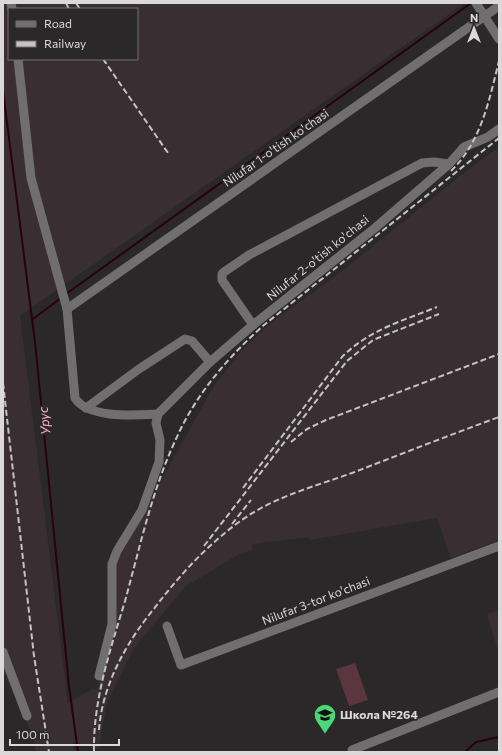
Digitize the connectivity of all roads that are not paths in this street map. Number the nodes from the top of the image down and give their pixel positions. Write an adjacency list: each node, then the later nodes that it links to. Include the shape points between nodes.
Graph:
1 (476, 3): 3 (street)
2 (499, 6): 3 (street, Nilufar 1-o'tish ko'chasi)
3 (484, 16): 4 (street); 8 (street, Nilufar 1-o'tish ko'chasi)
4 (499, 39)
5 (18, 60): 8 (street, via 30,178)
6 (499, 129): 7 (street, Nilufar 2-o'tish ko'chasi, via 464,148)
7 (449, 164): 9 (street, Nilufar 2-o'tish ko'chasi, via 375,228); 9 (street, via 422,163 249,255 224,272 222,280)
8 (67, 308): 11 (street, via 74,392 79,404)
9 (253, 325): 10 (street, Nilufar 2-o'tish ko'chasi)
10 (210, 362): 11 (street, via 192,341 186,339); 12 (street, Nilufar 2-o'tish ko'chasi)
11 (86, 408): 12 (street, via 124,415)
12 (158, 414): 16 (street, via 156,423 160,440 160,462 142,510 112,564 112,624)
13 (499, 546): 14 (street, Nilufar 3-tor ko'chasi, via 181,665)
14 (168, 626)
15 (3, 652): 18 (street)
16 (99, 676)
17 (499, 692): 19 (street)
18 (27, 716)
19 (352, 750)

